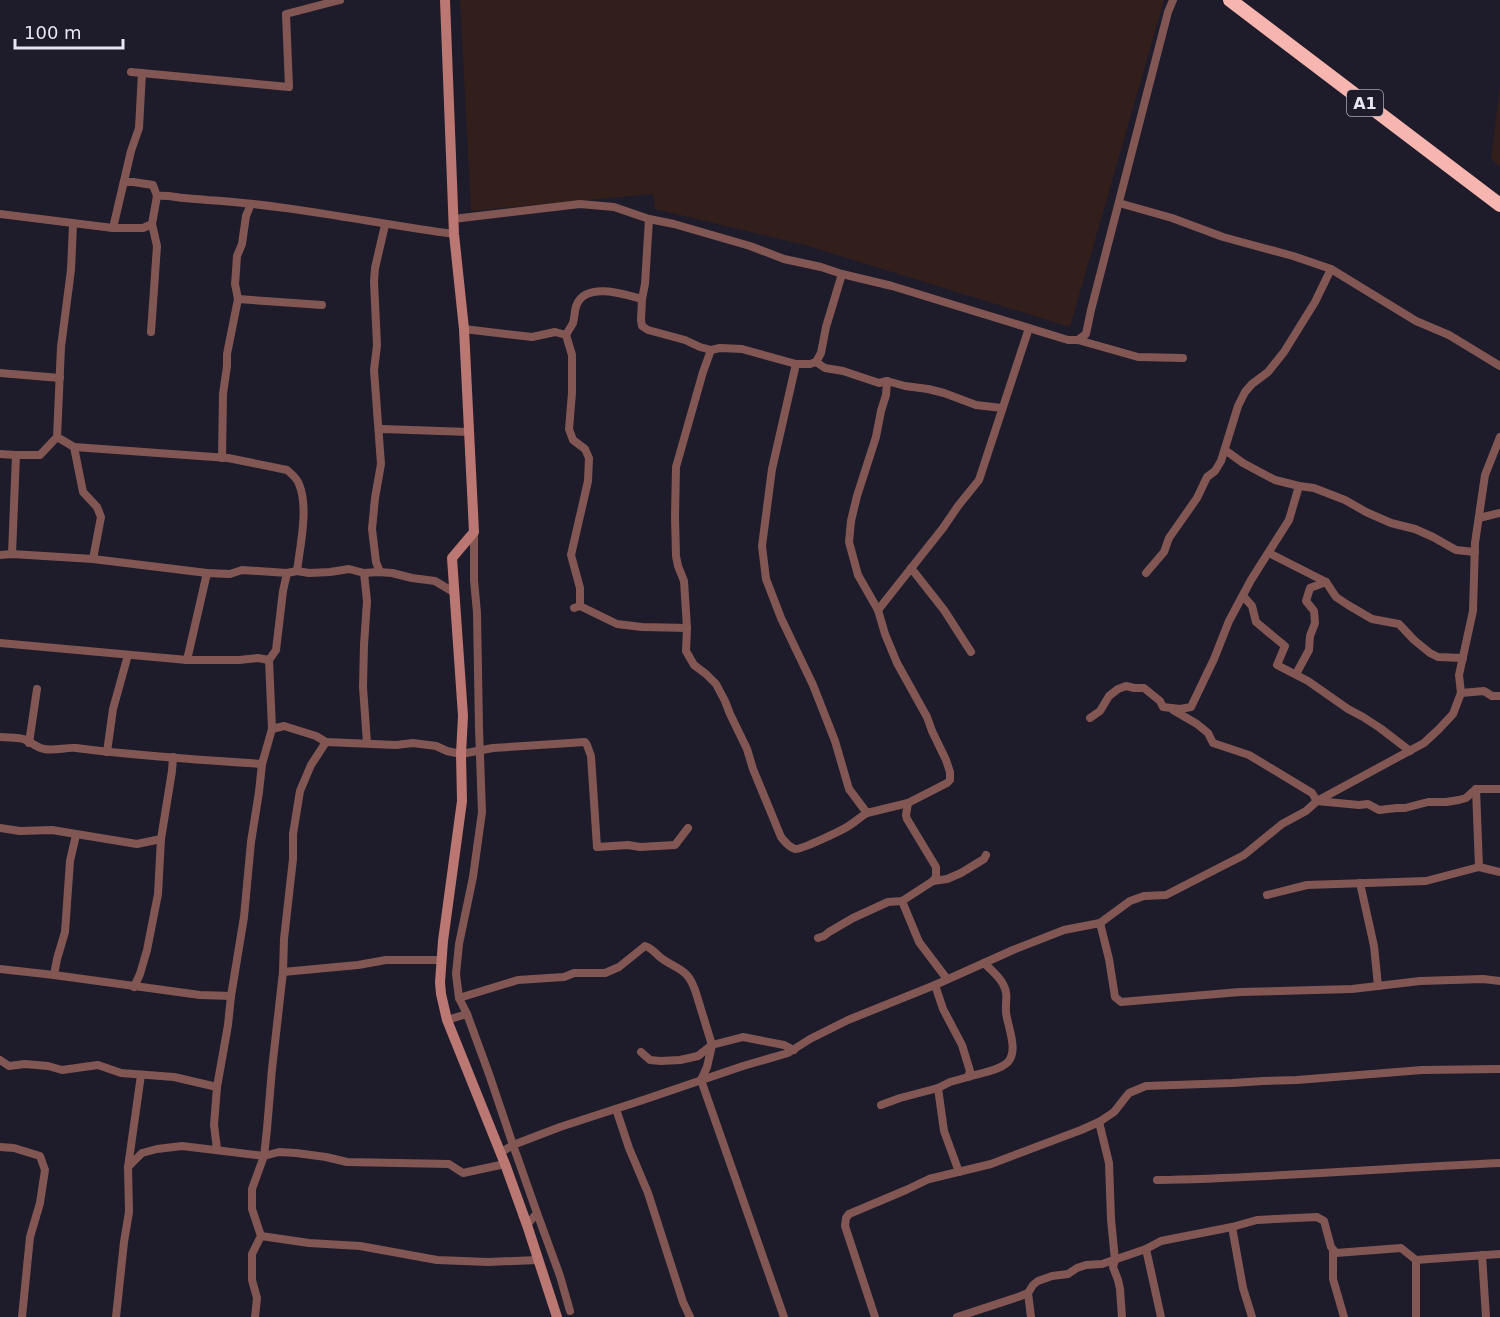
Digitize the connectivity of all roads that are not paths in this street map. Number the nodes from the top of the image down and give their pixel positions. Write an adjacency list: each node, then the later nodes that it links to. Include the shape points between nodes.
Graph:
1 (340, 0): 6 (street, via 286,14 289,87)
2 (445, 0): 13 (street)
3 (1173, 0): 9 (street)
4 (1230, 0): 11 (highway, A1)
5 (131, 72): 6 (street)
6 (141, 73): 7 (street, via 139,128)
7 (124, 182): 8 (street, via 153,185); 18 (street)
8 (157, 196): 10 (street); 16 (street)
9 (1119, 203): 20 (street); 29 (street, via 1086,334)
10 (251, 204): 17 (street); 22 (street, via 237,256)
11 (1500, 205)
12 (0, 214): 15 (street)
13 (453, 219): 14 (street, via 580,204 614,207); 19 (street)
14 (649, 219): 21 (street); 23 (street)
15 (73, 224): 18 (street); 36 (street)
16 (152, 225): 18 (street); 27 (street, via 157,246)
17 (385, 225): 19 (street); 39 (street, via 374,282)
18 (113, 228)
19 (454, 234): 26 (street)
20 (1331, 269): 34 (street); 44 (street, via 1284,352 1245,392)
21 (842, 274): 25 (street); 32 (street)
22 (238, 299): 24 (street); 47 (street, via 227,354)
23 (642, 299): 28 (street, via 616,292 585,295 577,303 573,324); 30 (street, via 642,326)
24 (322, 305)
25 (1029, 327): 29 (street); 38 (street)
26 (464, 329): 28 (street, via 532,337 555,332); 40 (street)
27 (151, 332)
28 (566, 335): 69 (street, via 572,355 568,429 589,458 588,481 571,555 580,588 577,607 617,624)
29 (1078, 340): 31 (street, via 1138,357)
30 (711, 350): 33 (street, via 742,349); 69 (street, via 676,467 676,556 684,581)
31 (1183, 358)
32 (816, 362): 33 (street); 37 (street, via 879,383)
33 (796, 364): 97 (street, via 772,469 762,546 766,579 813,685 849,789)
34 (1500, 366)
35 (0, 373): 36 (street)
36 (60, 378): 41 (street)
37 (887, 381): 38 (street, via 944,393 976,405); 68 (street, via 874,446 851,521 849,543 858,574)
38 (1002, 408): 58 (street, via 979,480)
39 (379, 430): 40 (street); 60 (street, via 381,464 372,529)
40 (469, 432): 51 (street)
41 (57, 436): 43 (street); 46 (street, via 40,455)
42 (1500, 437): 50 (street, via 1485,475)
43 (74, 447): 47 (street); 56 (street, via 83,492 97,507 100,517)
44 (1225, 450): 48 (street, via 1275,480); 64 (street, via 1164,552)
45 (0, 454): 46 (street)
46 (16, 455): 54 (street)
47 (222, 458): 59 (street, via 287,470 299,483 303,519)
48 (1299, 486): 52 (street, via 1337,497 1456,550); 53 (street, via 1289,520)
49 (1500, 513): 50 (street)
50 (1479, 518): 52 (street)
51 (474, 532): 66 (street, via 452,558); 87 (street)
52 (1475, 552): 73 (street, via 1473,612)
53 (1269, 553): 65 (street); 67 (street)
54 (12, 554): 55 (street); 56 (street)
55 (0, 555): 57 (street)
56 (93, 559): 61 (street)
57 (0, 562)
58 (911, 568): 68 (street); 71 (street, via 944,609)
59 (297, 571): 62 (street); 63 (street, via 349,569)
60 (380, 572): 63 (street); 66 (street, via 435,581)
61 (207, 573): 62 (street); 74 (street)
62 (286, 573): 75 (street, via 276,650)
63 (364, 573): 86 (street, via 368,601 363,687)
64 (1146, 573)
65 (1326, 582): 73 (street, via 1348,606 1372,619 1400,624 1430,653); 76 (street, via 1310,588 1306,601 1314,611 1315,623 1309,651)
66 (456, 593): 90 (street, via 463,716)
67 (1243, 596): 76 (street, via 1256,622 1285,646 1277,665); 80 (street, via 1191,707)
68 (878, 610): 96 (street, via 897,663 927,717 950,772 947,783)
69 (687, 628): 97 (street, via 686,651 725,700 784,842 793,849 802,849)
70 (0, 643): 72 (street)
71 (971, 652)
72 (128, 655): 74 (street); 89 (street, via 113,708)
73 (1463, 658): 78 (street, via 1459,675)
74 (187, 660): 75 (street)
75 (269, 660): 82 (street)
76 (1296, 674): 88 (street)
77 (37, 689): 85 (street)
78 (1461, 693): 79 (street); 88 (street, via 1453,714 1424,743)
79 (1500, 696)
80 (1172, 709): 81 (street, via 1163,708 1144,688 1126,686 1109,696); 95 (street, via 1197,724 1214,742 1249,755 1312,793)
81 (1090, 718)
82 (272, 729): 84 (street, via 284,726); 92 (street)
83 (0, 737): 85 (street)
84 (326, 742): 86 (street); 114 (street, via 310,765 298,801)
85 (29, 743): 89 (street, via 44,749)
86 (367, 743): 90 (street, via 413,743)
87 (480, 751): 90 (street); 99 (street, via 586,743 591,756 597,847 675,845); 122 (street, via 482,812 459,944)
88 (1410, 751): 95 (street)
89 (107, 752): 91 (street)
90 (461, 754): 111 (street, via 462,801)
91 (173, 757): 92 (street); 101 (street)
92 (262, 765): 121 (street)
93 (1476, 789): 94 (street); 95 (street, via 1466,798 1379,810 1368,804); 103 (street)
94 (1500, 789)
95 (1317, 801): 109 (street, via 1244,855 1166,895 1130,901)
96 (908, 802): 97 (street); 105 (street, via 907,819 936,867)
97 (867, 813)
98 (0, 828): 100 (street)
99 (688, 828)
100 (76, 835): 101 (street, via 137,844); 115 (street, via 70,861 65,932)
101 (161, 839): 120 (street, via 158,894 147,950)
102 (986, 855): 105 (street, via 961,873)
103 (1479, 867): 104 (street); 106 (street, via 1426,880)
104 (1500, 872)
105 (933, 881): 108 (street)
106 (1360, 883): 107 (street, via 1307,885); 119 (street)
107 (1267, 895)
108 (902, 901): 110 (street, via 888,902); 116 (street, via 919,942)
109 (1100, 923): 112 (street, via 1064,930); 119 (street, via 1115,997 1121,1002)
110 (818, 938)
111 (442, 960): 114 (street, via 386,960); 124 (street, via 441,994)
112 (984, 963): 116 (street); 131 (street, via 1006,992 1012,1056 1006,1064)
113 (0, 969): 115 (street)
114 (283, 972): 141 (street)
115 (54, 975): 120 (street)
116 (947, 980): 118 (street)
117 (1500, 981): 119 (street, via 1420,981)
118 (935, 985): 126 (street, via 848,1020); 131 (street, via 962,1045 970,1071)
119 (1378, 986)
120 (134, 987): 121 (street)
121 (231, 996): 133 (street)
122 (459, 998): 123 (street); 125 (street, via 518,980 605,973 645,946 687,975)
123 (467, 1014): 124 (street); 138 (street)
124 (447, 1020): 142 (street)
125 (712, 1045): 126 (street, via 743,1037); 127 (street, via 698,1056 680,1060 650,1060); 132 (street)
126 (794, 1050): 132 (street)
127 (641, 1052)
128 (0, 1060): 130 (street, via 9,1065 62,1070 98,1065)
129 (1500, 1069): 137 (street, via 1146,1086 1129,1093 1114,1112)
130 (141, 1075): 133 (street, via 174,1077); 144 (street)
131 (968, 1077): 134 (street)
132 (701, 1080): 136 (street); 165 (street)
133 (217, 1087): 140 (street)
134 (938, 1088): 135 (street); 145 (street, via 944,1131)
135 (881, 1105)
136 (616, 1109): 138 (street); 164 (street)
137 (1099, 1122): 145 (street); 156 (street, via 1109,1163)
138 (513, 1145): 142 (street); 147 (street)
139 (0, 1147): 160 (street, via 40,1156 45,1170 30,1237)
140 (217, 1149): 141 (street); 144 (street, via 157,1149 142,1153)
141 (264, 1156): 142 (street, via 279,1152 347,1162 449,1164 463,1173); 150 (street, via 252,1189 252,1209)
142 (502, 1159): 148 (street)
143 (1500, 1163): 146 (street)
144 (128, 1167): 161 (street, via 129,1212)
145 (959, 1172): 166 (street, via 929,1179 846,1218 847,1235)
146 (1157, 1180)
147 (537, 1213): 148 (street); 159 (street)
148 (527, 1225): 155 (street)
149 (1232, 1227): 151 (street, via 1161,1241); 152 (street, via 1257,1220 1317,1217 1324,1221); 171 (street)
150 (261, 1236): 155 (street, via 309,1244 360,1246 436,1260); 162 (street, via 252,1254)
151 (1146, 1250): 156 (street); 170 (street)
152 (1333, 1250): 157 (street, via 1336,1253 1401,1248); 172 (street, via 1333,1280)
153 (1500, 1254): 154 (street)
154 (1482, 1255): 157 (street); 174 (street)
155 (537, 1260): 163 (street)
156 (1115, 1260): 158 (street, via 1038,1281); 169 (street)
157 (1416, 1260): 173 (street)
158 (1028, 1293): 167 (street); 168 (street)
159 (570, 1311)
160 (22, 1317)
161 (116, 1317)
162 (255, 1317)
163 (557, 1317)
164 (690, 1317)
165 (784, 1317)
166 (875, 1317)
167 (957, 1317)
168 (1031, 1317)
169 (1122, 1317)
170 (1161, 1317)
171 (1252, 1317)
172 (1344, 1317)
173 (1416, 1317)
174 (1486, 1317)

